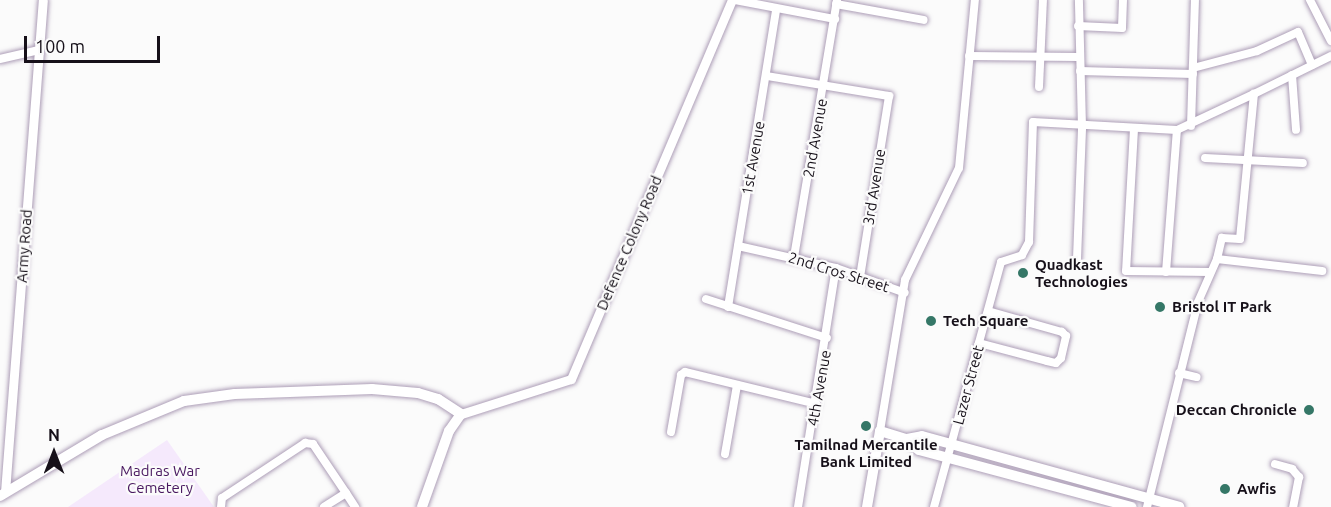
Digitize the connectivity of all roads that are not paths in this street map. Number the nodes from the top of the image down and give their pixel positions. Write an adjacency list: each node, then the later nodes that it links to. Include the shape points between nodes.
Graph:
1 (43, 0): 15 (street, Army Road)
2 (733, 0): 10 (street); 56 (street, Defence Colony Road, via 571,379)
3 (975, 0): 16 (street)
4 (1043, 0): 18 (street)
5 (1079, 0): 13 (street)
6 (1124, 0): 13 (street, via 1122,28)
7 (1195, 0): 23 (street)
8 (1310, 0): 14 (street)
9 (836, 2): 11 (street, 2nd Avenue); 12 (street)
10 (776, 9): 11 (street); 25 (street, 1st Avenue)
11 (835, 19): 26 (street, 2nd Avenue)
12 (924, 20)
13 (1078, 26): 19 (street)
14 (1331, 41)
15 (39, 50): 20 (street); 65 (street, Army Road)
16 (969, 56): 18 (street); 46 (street, via 959,168 905,280)
17 (1331, 56): 21 (street)
18 (1040, 57): 19 (street); 27 (street)
19 (1079, 57): 22 (street)
20 (0, 59)
21 (1312, 65): 23 (street, via 1298,32 1257,51); 24 (street)
22 (1080, 70): 23 (street); 30 (street)
23 (1193, 71): 29 (street)
24 (1292, 75): 28 (street); 33 (street)
25 (767, 76): 26 (street); 37 (street, 1st Avenue)
26 (824, 87): 38 (street, 2nd Avenue); 45 (street, 3rd Avenue, via 889,96)
27 (1039, 87)
28 (1254, 94): 29 (street); 35 (street)
29 (1191, 126): 32 (street)
30 (1082, 127): 31 (street); 39 (street); 49 (street, Lazer Street, via 1033,122 1029,242 1022,255 1001,262)
31 (1134, 129): 32 (street); 43 (street, via 1126,271)
32 (1177, 130): 43 (street)
33 (1296, 130)
34 (1205, 158): 35 (street)
35 (1247, 158): 36 (street); 40 (street, via 1240,239 1222,238)
36 (1303, 163)
37 (738, 246): 38 (street, 2nd Cros Street); 48 (street, 1st Avenue)
38 (794, 257): 41 (street, 2nd Cros Street)
39 (1077, 259)
40 (1217, 259): 42 (street); 44 (street)
41 (836, 268): 45 (street, 2nd Cros Street); 50 (street, 4th Avenue)
42 (1322, 271)
43 (1166, 272): 44 (street)
44 (1210, 272): 52 (street)
45 (860, 277): 46 (street, 2nd Cros Street)
46 (905, 293): 57 (street)
47 (706, 299): 48 (street)
48 (728, 307): 50 (street)
49 (988, 310): 51 (street, Lazer Street); 51 (street, via 1062,332 1066,336 1061,358 1056,363)
50 (827, 338): 55 (street, 4th Avenue)
51 (979, 343): 60 (street, Lazer Street)
52 (1179, 373): 53 (street); 66 (street)
53 (1197, 377)
54 (737, 385): 55 (street); 58 (street, via 685,372 681,375); 61 (street)
55 (816, 404): 71 (street, 4th Avenue)
56 (461, 414): 65 (main road, via 438,399 398,390 209,397 129,422); 70 (main road, via 449,431)
57 (880, 431): 59 (main road); 72 (main road)
58 (671, 432)
59 (907, 439): 60 (main road, via 922,436); 62 (main road, via 920,450)
60 (951, 444): 62 (street, Lazer Street); 66 (main road)
61 (725, 454)
62 (948, 457): 73 (street, Lazer Street); 74 (main road)
63 (1275, 464): 76 (street, via 1292,469 1299,477)
64 (346, 493): 67 (street, via 313,444 305,443 222,498); 68 (street); 69 (street)
65 (2, 494)
66 (1148, 503): 75 (main road)
67 (221, 507)
68 (324, 507)
69 (355, 507)
70 (422, 507)
71 (798, 507)
72 (867, 507)
73 (934, 507)
74 (1132, 507)
75 (1179, 507)
76 (1293, 507)

